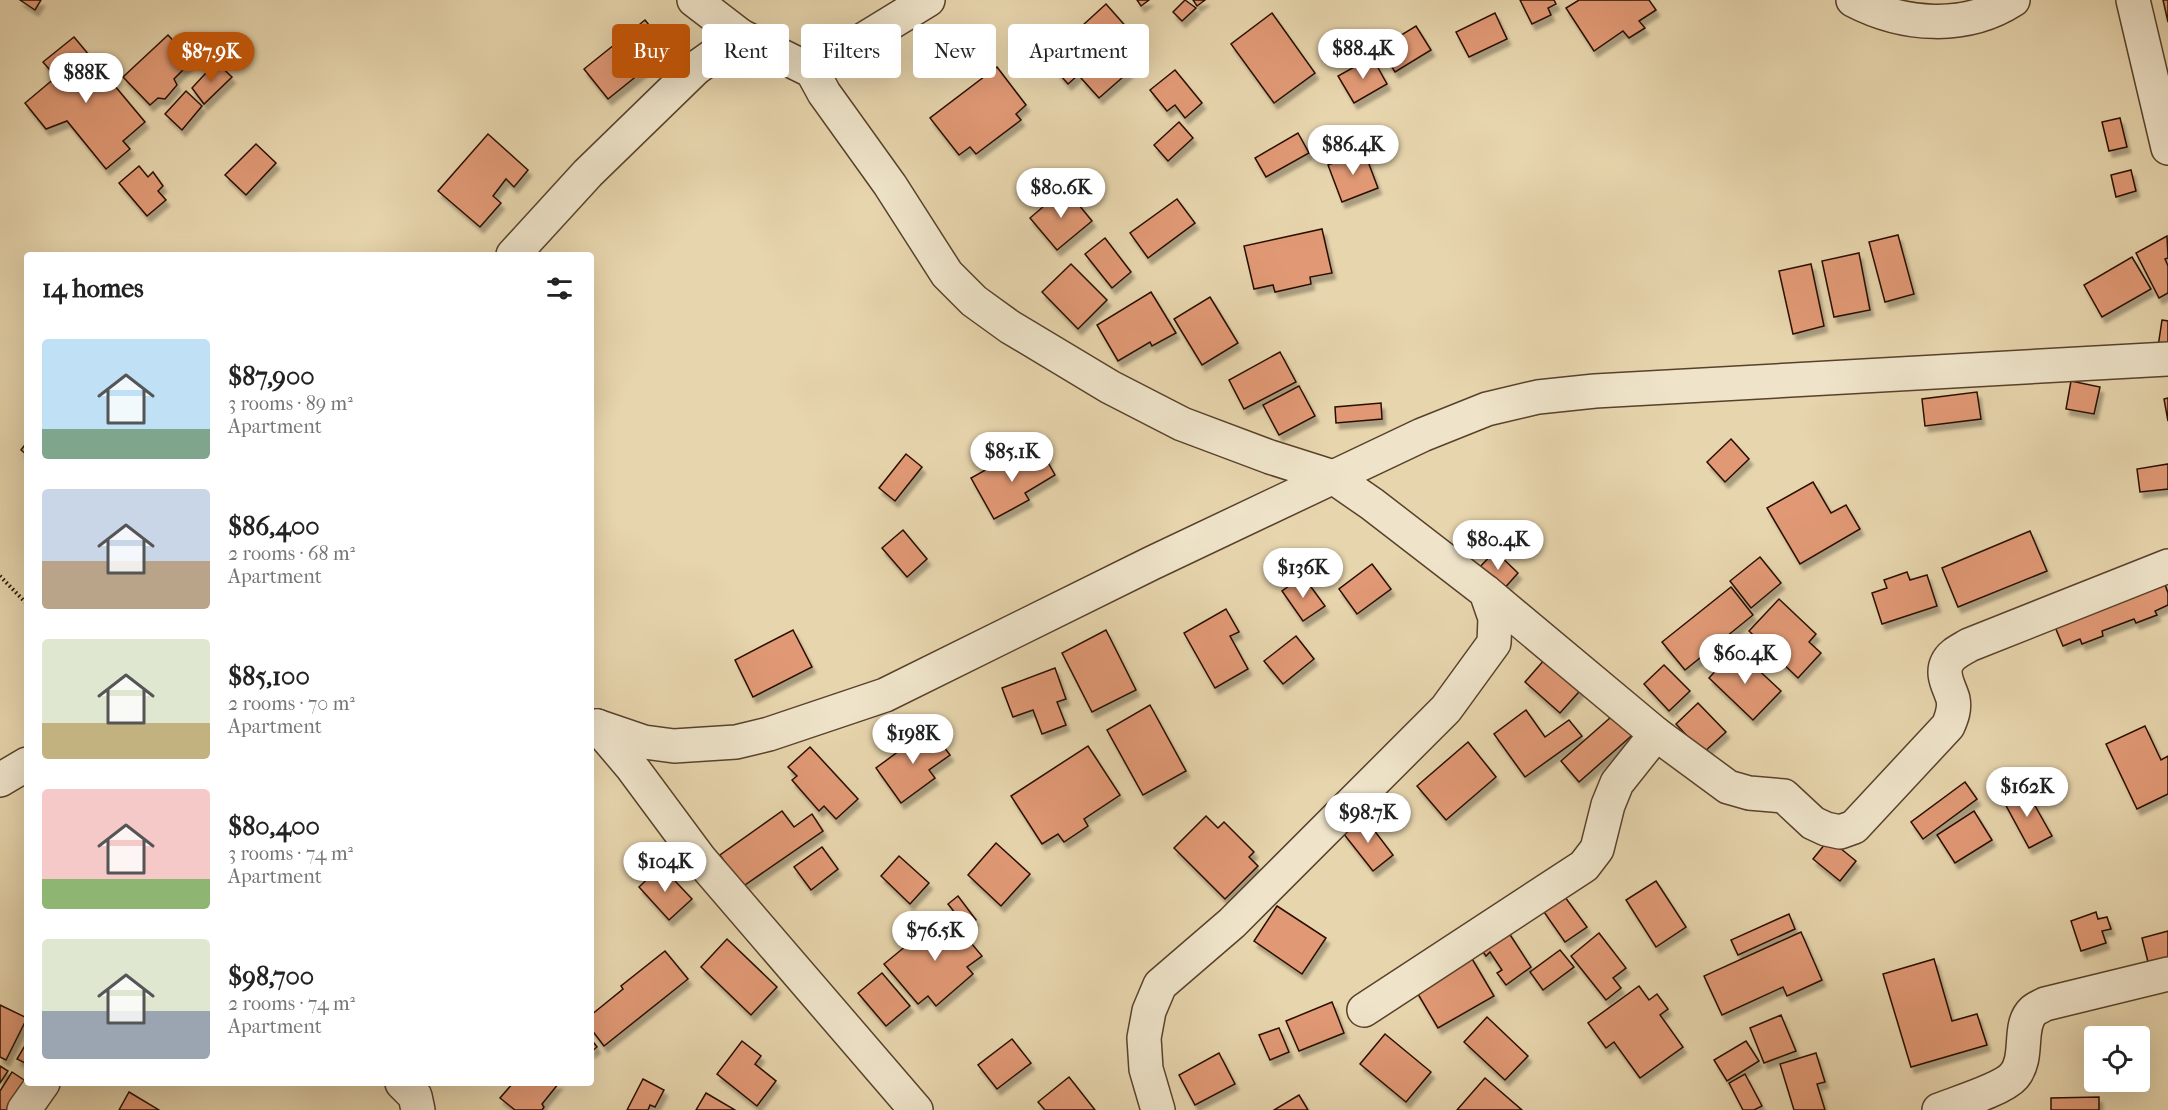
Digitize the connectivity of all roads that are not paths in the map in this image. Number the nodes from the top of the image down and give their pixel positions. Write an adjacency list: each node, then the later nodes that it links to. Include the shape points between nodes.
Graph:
1 (694, 0): 6 (street)
2 (928, 0): 7 (street)
3 (1853, 0): 4 (street, via 1898,18 1931,23 1997,10)
4 (2013, 0)
5 (2133, 0): 10 (street)
6 (725, 24)
7 (889, 24)
8 (702, 64): 12 (street, via 588,173)
9 (816, 78): 14 (street, via 947,274 974,302 1100,381 1182,424)
10 (2163, 109): 11 (street)
11 (2168, 148)
12 (516, 252)
13 (2168, 359): 14 (street, via 1538,397 1487,409)
14 (1333, 477): 16 (street); 17 (street, via 885,695 769,734 736,742 674,746 644,742)
15 (2168, 566): 18 (street, via 1954,654 1945,670 1954,701 1948,726 1854,827 1840,832 1813,823 1784,796 1728,787)
16 (1486, 592): 18 (street); 26 (street, via 1495,618 1494,643 1446,709 1232,923 1160,985 1149,1011 1144,1038 1146,1069)
17 (594, 724): 25 (street, via 631,766 700,859)
18 (1656, 734): 20 (street, via 1617,783 1597,849 1584,866)
19 (2168, 974): 27 (street, via 2045,1004 2032,1012 2025,1029 2022,1063 2013,1077)
20 (1364, 1010)
21 (41, 1086): 23 (street)
22 (405, 1086): 24 (street, via 415,1096)
23 (24, 1110)
24 (418, 1110)
25 (916, 1110)
26 (1158, 1110)
27 (1939, 1110)

